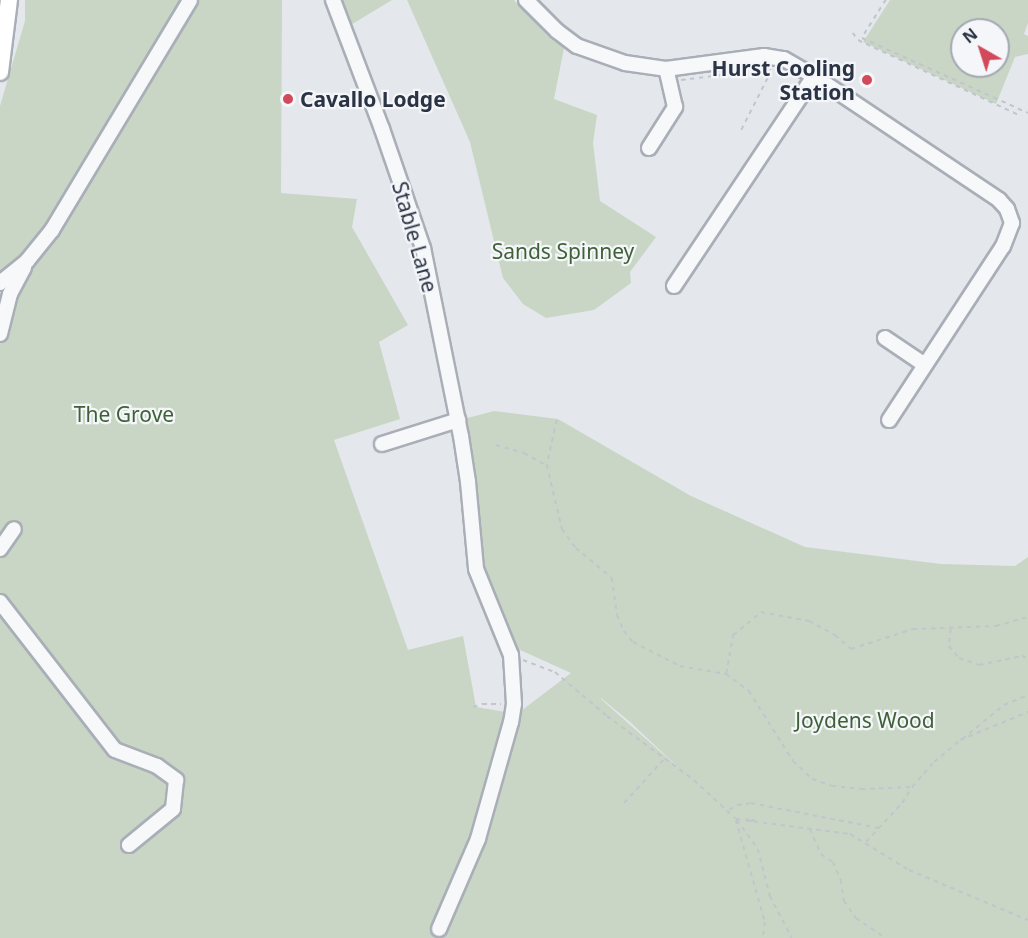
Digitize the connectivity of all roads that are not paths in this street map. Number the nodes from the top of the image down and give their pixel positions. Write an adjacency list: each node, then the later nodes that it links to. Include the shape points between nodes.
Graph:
1 (9, 0): 6 (main road)
2 (190, 0): 9 (street, via 52,230)
3 (333, 0): 15 (street, Stable Lane, via 423,248)
4 (526, 0): 5 (street, via 577,46 625,63)
5 (666, 69): 7 (street, via 771,56); 8 (street, via 675,107)
6 (0, 72)
7 (814, 76): 11 (street); 14 (street, via 999,200 1012,223 1003,246)
8 (649, 148)
9 (27, 261): 10 (street); 12 (street, via 10,294)
10 (0, 283)
11 (674, 286)
12 (0, 334)
13 (885, 338): 14 (street)
14 (925, 365): 16 (street)
15 (458, 420): 17 (street); 22 (street, Stable Lane, via 476,568 511,655 514,704 478,839)
16 (889, 420)
17 (382, 444)
18 (14, 529): 19 (street)
19 (0, 549)
20 (0, 602): 21 (street, via 116,750 157,766 176,780 172,809)
21 (129, 845)
22 (439, 929)

